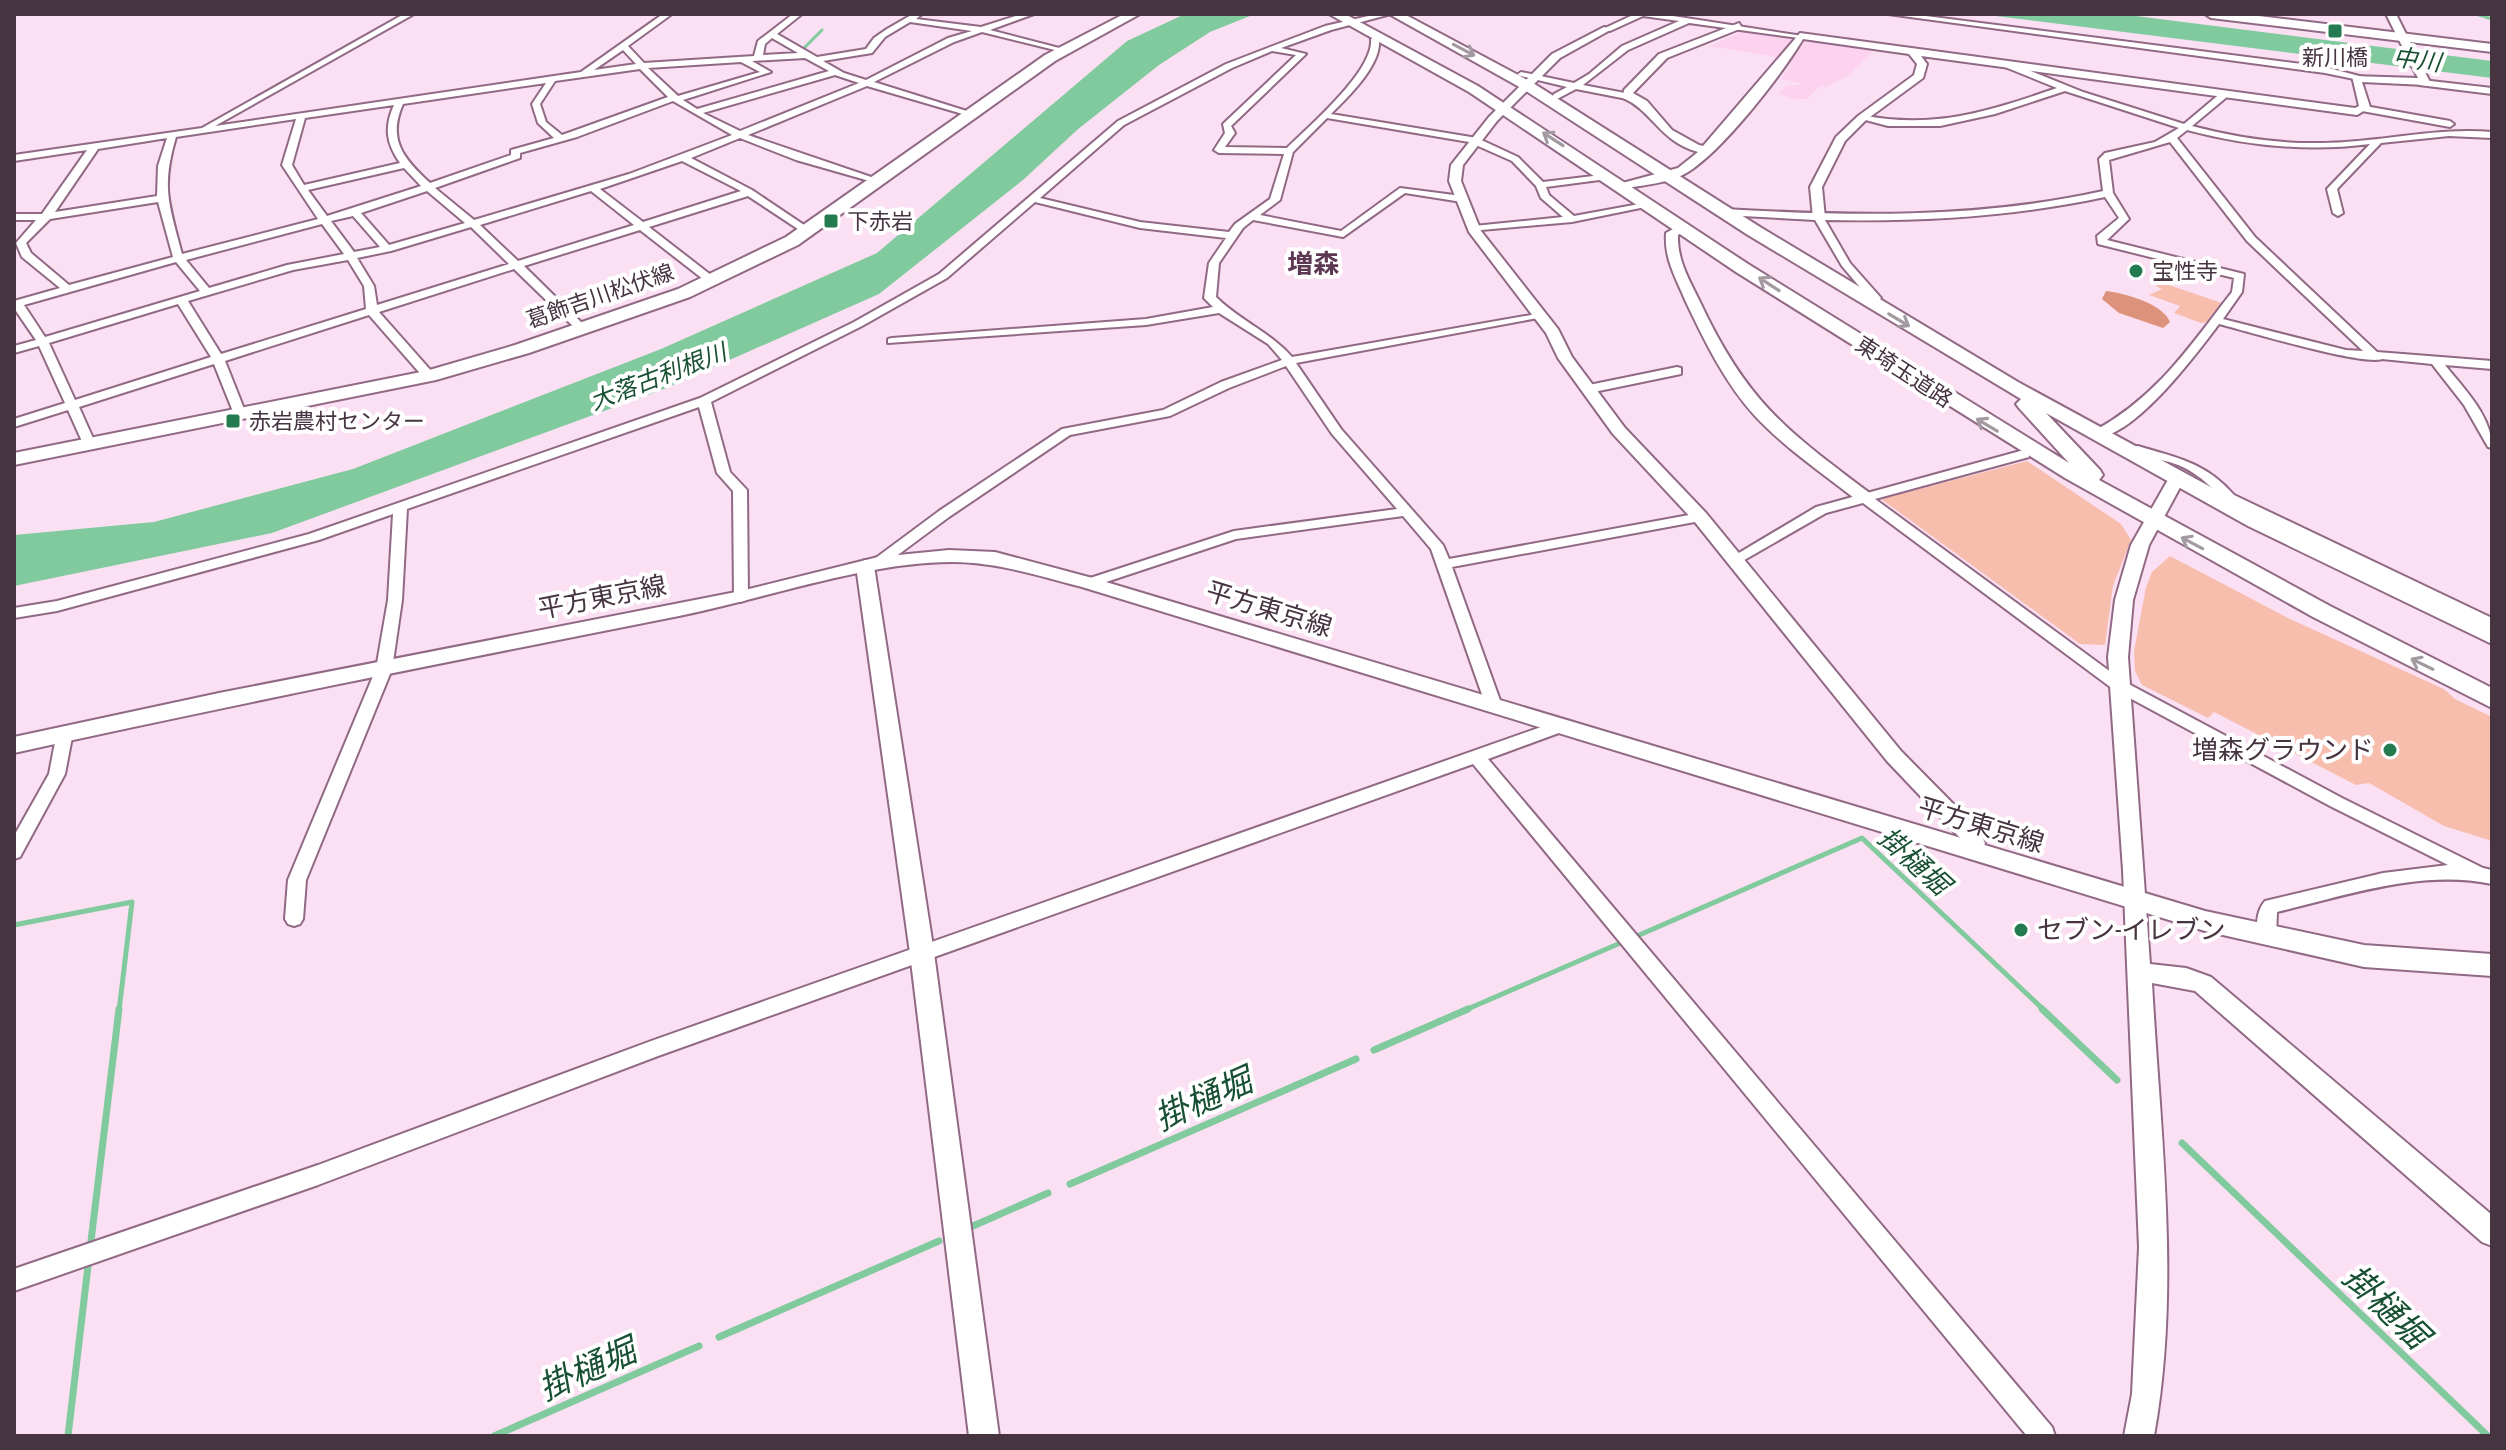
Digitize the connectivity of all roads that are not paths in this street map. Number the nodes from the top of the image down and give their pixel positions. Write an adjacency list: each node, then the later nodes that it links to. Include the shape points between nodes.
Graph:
1 (410, 14): 55 (street)
2 (668, 14): 22 (street)
3 (798, 14): 18 (street)
4 (1030, 14): 16 (street)
5 (1134, 14): 25 (main road, 葛飾吉川松伏線)
6 (1387, 14): 13 (street)
7 (1395, 14): 36 (main road, 東埼玉道路, one-way to 36)
8 (1643, 14): 14 (street); 17 (street)
9 (1892, 14): 34 (street)
10 (2211, 14): 21 (main road)
11 (2391, 14): 21 (street)
12 (914, 17): 16 (street); 27 (street, via 870,44 869,51)
13 (1345, 19): 24 (street); 47 (main road, 東埼玉道路)
14 (1687, 20): 15 (street); 39 (street, via 1625,48 1592,76)
15 (1739, 26): 19 (street); 44 (street, via 1663,56)
16 (978, 29): 25 (street); 38 (street)
17 (1607, 29): 36 (street, via 1556,56)
18 (772, 35): 27 (street); 28 (street, via 761,43)
19 (1799, 36): 26 (street); 64 (street)
20 (1375, 39): 51 (street, via 1356,84)
21 (2406, 41): 23 (main road); 37 (street)
22 (623, 46): 31 (street); 33 (street)
23 (2492, 48)
24 (1271, 49): 65 (street, via 1302,54 1226,126 1230,133 1219,150); 79 (street, via 1121,123)
25 (1063, 50): 50 (main road, 葛飾吉川松伏線)
26 (1912, 51): 30 (street); 53 (street, via 1922,64 1919,76)
27 (811, 57): 28 (street); 32 (street)
28 (758, 59): 29 (street)
29 (744, 60): 31 (street); 45 (street, via 767,72)
30 (2008, 65): 40 (street); 42 (street)
31 (642, 66): 33 (street); 45 (street)
32 (835, 72): 38 (street); 49 (street)
33 (582, 75): 35 (street)
34 (2359, 77): 37 (street); 48 (street, via 2355,80)
35 (552, 80): 46 (street); 60 (street, via 536,104 542,123)
36 (1529, 80): 39 (street); 47 (street); 69 (main road, 東埼玉道路)
37 (2424, 82): 41 (street)
38 (864, 84): 50 (street); 56 (street)
39 (1572, 85): 43 (street); 44 (street)
40 (2067, 88): 53 (street, via 1963,121 1890,124); 54 (street)
41 (2492, 91)
42 (2225, 94): 48 (street); 54 (street)
43 (1557, 96)
44 (1627, 96): 64 (street, via 1643,103 1650,118 1691,147)
45 (676, 98): 49 (street); 60 (street)
46 (399, 103): 52 (street); 68 (street, via 392,139)
47 (1505, 108): 61 (street); 70 (main road, 東埼玉道路, one-way to 47)
48 (2365, 109): 57 (street)
49 (700, 111): 56 (street)
50 (970, 115): 71 (main road, 葛飾吉川松伏線)
51 (1322, 115): 61 (street); 65 (street)
52 (301, 117): 55 (street); 75 (street, via 287,165)
53 (1862, 118): 88 (street, via 1840,139 1816,187)
54 (2184, 126): 59 (street); 62 (street, via 2279,144)
55 (197, 132): 58 (street)
56 (740, 133): 67 (street); 71 (street)
57 (2492, 133): 62 (street, via 2445,132)
58 (172, 136): 63 (street); 78 (street, via 163,166)
59 (2172, 138): 77 (street, via 2108,155); 117 (street, via 2251,239)
60 (561, 139): 72 (street)
61 (1473, 140): 73 (street, via 1515,159); 80 (street, via 1457,165 1455,181)
62 (2378, 141): 84 (street, via 2332,189)
63 (94, 147): 66 (street); 85 (street)
64 (1704, 150): 69 (street, via 1684,170)
65 (1289, 151): 87 (street, via 1275,200)
66 (14, 158)
67 (683, 158): 74 (street); 76 (street)
68 (407, 164): 72 (street); 75 (street)
69 (1668, 175): 70 (street); 83 (main road, 東埼玉道路)
70 (1614, 181): 73 (street); 81 (main road, 東埼玉道路)
71 (877, 182): 95 (main road, 葛飾吉川松伏線)
72 (428, 185): 82 (street); 91 (street)
73 (1541, 185): 89 (street, via 1544,196)
74 (592, 187): 91 (street); 92 (street)
75 (301, 189): 90 (street)
76 (749, 192): 92 (street); 95 (street)
77 (2108, 193): 88 (street, via 2053,207 1888,219); 112 (street, via 2124,219 2102,242 2240,276 2237,292)
78 (162, 198): 85 (street); 99 (street)
79 (1033, 199): 96 (street, via 1140,225); 126 (street, via 943,276)
80 (1462, 199): 87 (street, via 1403,190 1343,234); 94 (street)
81 (1650, 205): 89 (street); 93 (main road, 東埼玉道路)
82 (355, 212): 90 (street); 97 (street)
83 (1724, 212): 88 (street); 108 (main road, 東埼玉道路)
84 (2338, 213)
85 (46, 216): 86 (street); 100 (street, via 21,243)
86 (14, 217)
87 (1252, 217): 96 (street)
88 (1819, 218): 108 (street, via 1846,264 1875,298)
89 (1572, 219): 94 (street)
90 (324, 221): 98 (street); 99 (street)
91 (470, 222): 97 (street); 102 (street)
92 (641, 226): 102 (street); 103 (street)
93 (1682, 228): 136 (street, via 1672,233 1671,254 1747,398); 140 (main road, 東埼玉道路, one-way to 93, via 1961,409)
94 (1474, 229): 111 (street)
95 (808, 231): 103 (main road, 葛飾吉川松伏線)
96 (1233, 236): 109 (street, via 1214,263 1210,298)
97 (387, 249): 98 (street)
98 (351, 256): 105 (street, via 291,267); 110 (street, via 369,286)
99 (178, 257): 104 (street); 105 (street)
100 (35, 261): 101 (street); 104 (street)
101 (14, 266)
102 (514, 266): 110 (street); 113 (street)
103 (712, 281): 113 (main road, 葛飾吉川松伏線)
104 (67, 288): 107 (street)
105 (207, 293): 106 (street)
106 (182, 301): 115 (street); 118 (street)
107 (16, 304): 115 (street)
108 (1872, 304): 120 (main road, 東埼玉道路, one-way to 120)
109 (1221, 309): 114 (street, via 1146,322); 119 (street, via 1272,342)
110 (372, 311): 118 (street); 124 (street)
111 (1538, 315): 119 (street); 125 (street)
112 (2215, 320): 117 (street); 130 (street, via 2167,386 2135,414)
113 (582, 329): 124 (main road, 葛飾吉川松伏線)
114 (892, 341)
115 (43, 342): 116 (street); 127 (street)
116 (14, 350)
117 (2377, 358): 121 (street)
118 (218, 359): 127 (street); 128 (street)
119 (1289, 361): 138 (street, via 1336,431); 143 (street, via 1166,413 1066,432)
120 (1970, 362): 130 (main road, 東埼玉道路); 140 (main road, via 2031,407 2078,463)
121 (2437, 362): 122 (street); 131 (street, via 2470,404)
122 (2492, 365)
123 (1677, 371): 125 (street)
124 (429, 376): 128 (main road, 葛飾吉川松伏線)
125 (1589, 389): 139 (street, via 1619,431)
126 (704, 401): 137 (street); 145 (street, via 724,473 740,490)
127 (71, 405): 129 (street); 132 (street)
128 (240, 414): 132 (main road, 葛飾吉川松伏線)
129 (14, 423)
130 (2101, 433): 135 (main road, 東埼玉道路); 147 (street, via 2149,456 2172,458 2217,482 2229,498)
131 (2492, 444)
132 (90, 445): 134 (main road, 葛飾吉川松伏線)
133 (2024, 454): 136 (street)
134 (14, 459)
135 (2177, 478): 140 (street); 148 (main road, 東埼玉道路)
136 (1865, 498): 141 (street, via 1821,510); 150 (street)
137 (400, 506): 146 (street, via 314,537); 149 (street, via 395,600)
138 (1406, 512): 142 (street); 144 (street, via 1234,535)
139 (1700, 517): 141 (street); 142 (street)
140 (2151, 521): 150 (street, via 2124,600); 151 (main road, 東埼玉道路, one-way to 140)
141 (1734, 560): 157 (street, via 1867,725 1970,835)
142 (1446, 564): 152 (street)
143 (872, 565): 144 (main road, 平方東京線, via 949,556 995,558); 145 (main road, 平方東京線); 163 (street)
144 (1089, 583): 152 (main road, 平方東京線)
145 (741, 597): 149 (main road, 平方東京線)
146 (14, 613)
147 (2492, 624)
148 (2492, 636)
149 (384, 669): 154 (main road, 平方東京線); 161 (street, via 297,880)
150 (2118, 685): 159 (street); 160 (street)
151 (2492, 699)
152 (1494, 706): 153 (main road, 平方東京線)
153 (1561, 726): 156 (street); 157 (main road, 平方東京線)
154 (65, 732): 155 (main road, 平方東京線); 158 (street, via 57,774)
155 (14, 745)
156 (1476, 756): 163 (street); 169 (street)
157 (1973, 851): 160 (main road, 平方東京線)
158 (14, 852)
159 (2484, 874): 162 (street, via 2406,876 2271,906)
160 (2134, 901): 162 (main road, 平方東京線); 165 (street)
161 (294, 919)
162 (2267, 936): 164 (main road, 平方東京線, via 2364,956)
163 (922, 953): 167 (street, via 318,1175); 168 (street)
164 (2492, 965)
165 (2137, 971): 166 (street, via 2178,974 2203,984); 170 (street, via 2153,1247 2147,1394)
166 (2492, 1233)
167 (14, 1280)
168 (984, 1436)
169 (2043, 1436)
170 (2139, 1436)

